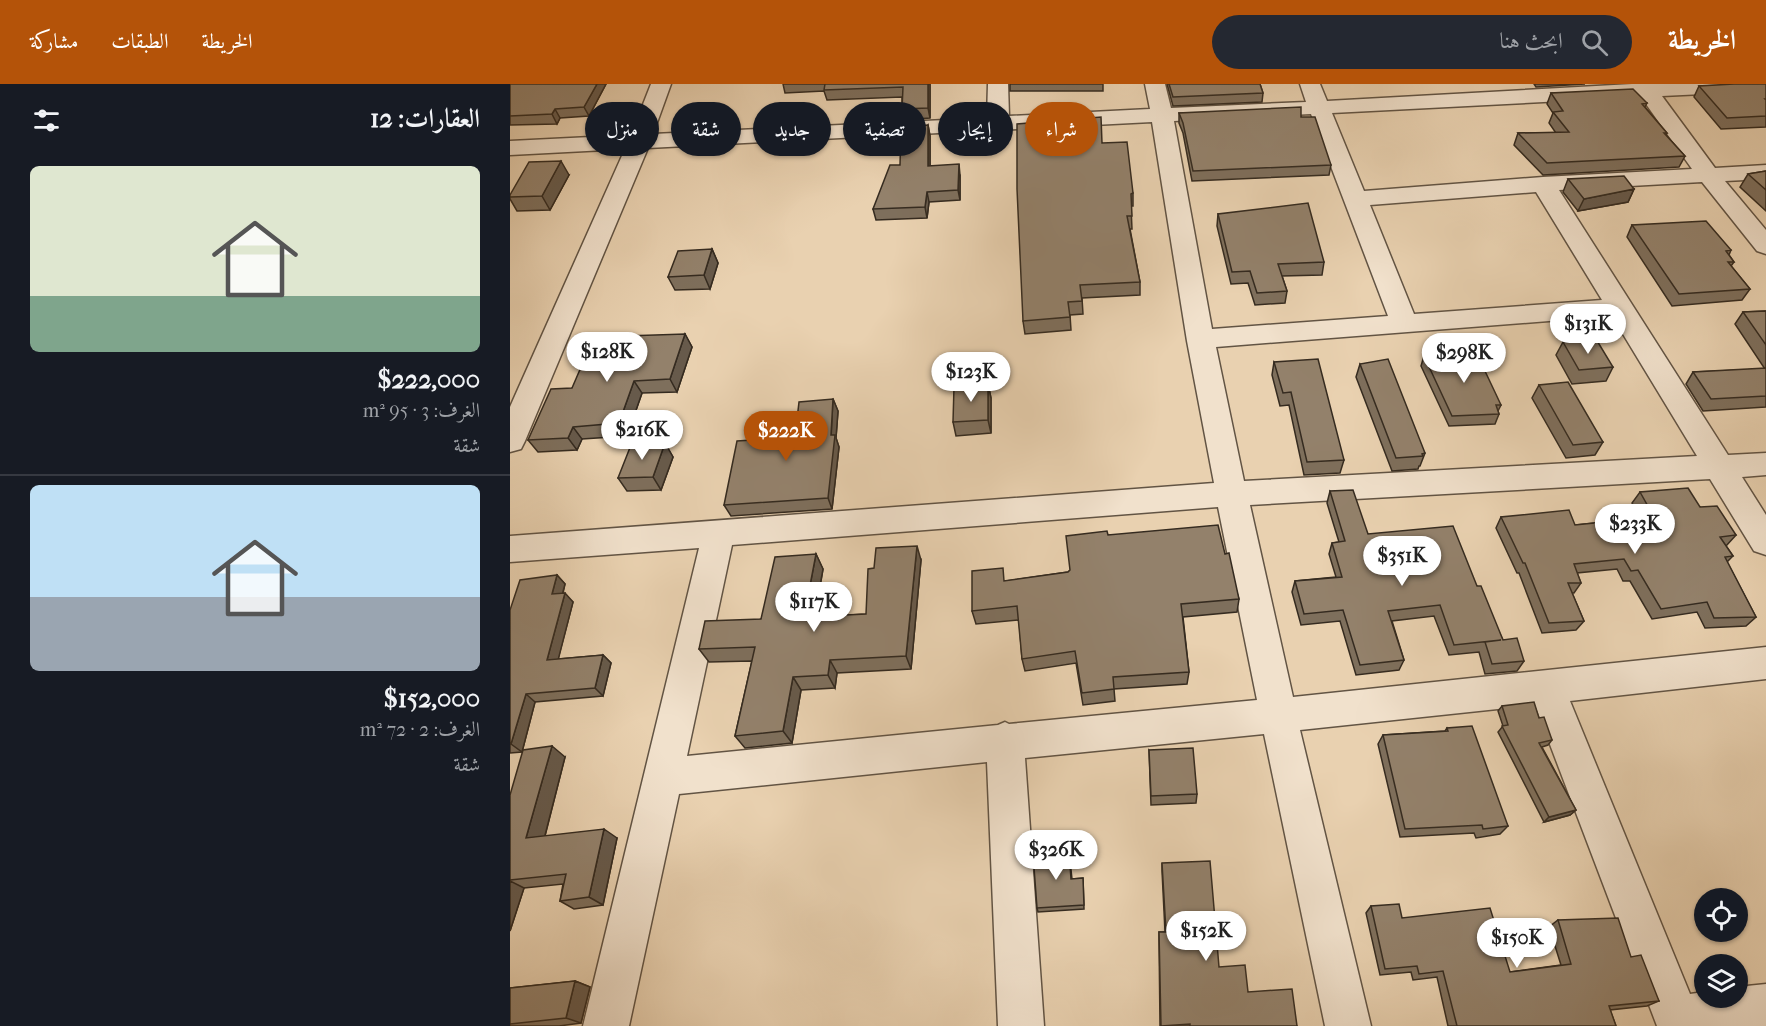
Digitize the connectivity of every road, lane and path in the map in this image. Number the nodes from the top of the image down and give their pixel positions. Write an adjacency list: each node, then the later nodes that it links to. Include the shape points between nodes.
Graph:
1 (661, 84): 7 (street)
2 (998, 84): 8 (street)
3 (1310, 84): 9 (street)
4 (1766, 85): 5 (street)
5 (1644, 87): 9 (street); 17 (street)
6 (1159, 100): 9 (street); 10 (street); 23 (street)
7 (654, 102)
8 (998, 102)
9 (1319, 107): 19 (street)
10 (1013, 121)
11 (938, 126): 12 (street)
12 (659, 140)
13 (585, 144): 14 (street)
14 (510, 148)
15 (633, 156): 24 (street)
16 (1766, 172): 17 (street)
17 (1710, 176): 18 (street); 20 (street)
18 (1543, 184): 19 (street); 21 (street)
19 (1355, 199): 22 (street)
20 (1766, 246)
21 (1618, 307): 22 (street); 27 (street)
22 (1405, 325): 23 (street)
23 (1200, 339): 28 (street)
24 (523, 382): 25 (street)
25 (510, 441)
26 (1766, 464): 27 (street)
27 (1719, 467): 28 (street); 30 (street)
28 (1232, 494): 29 (street); 34 (street)
29 (718, 535): 31 (street); 36 (street)
30 (1766, 542)
31 (510, 549)
32 (1766, 663): 33 (street)
33 (1547, 689): 34 (street); 38 (street)
34 (1278, 715): 35 (street); 41 (street)
35 (1005, 740): 36 (street); 40 (street)
36 (662, 777): 39 (street)
37 (1766, 1006): 38 (street)
38 (1678, 1022)
39 (606, 1026)
40 (1021, 1026)
41 (1348, 1026)

